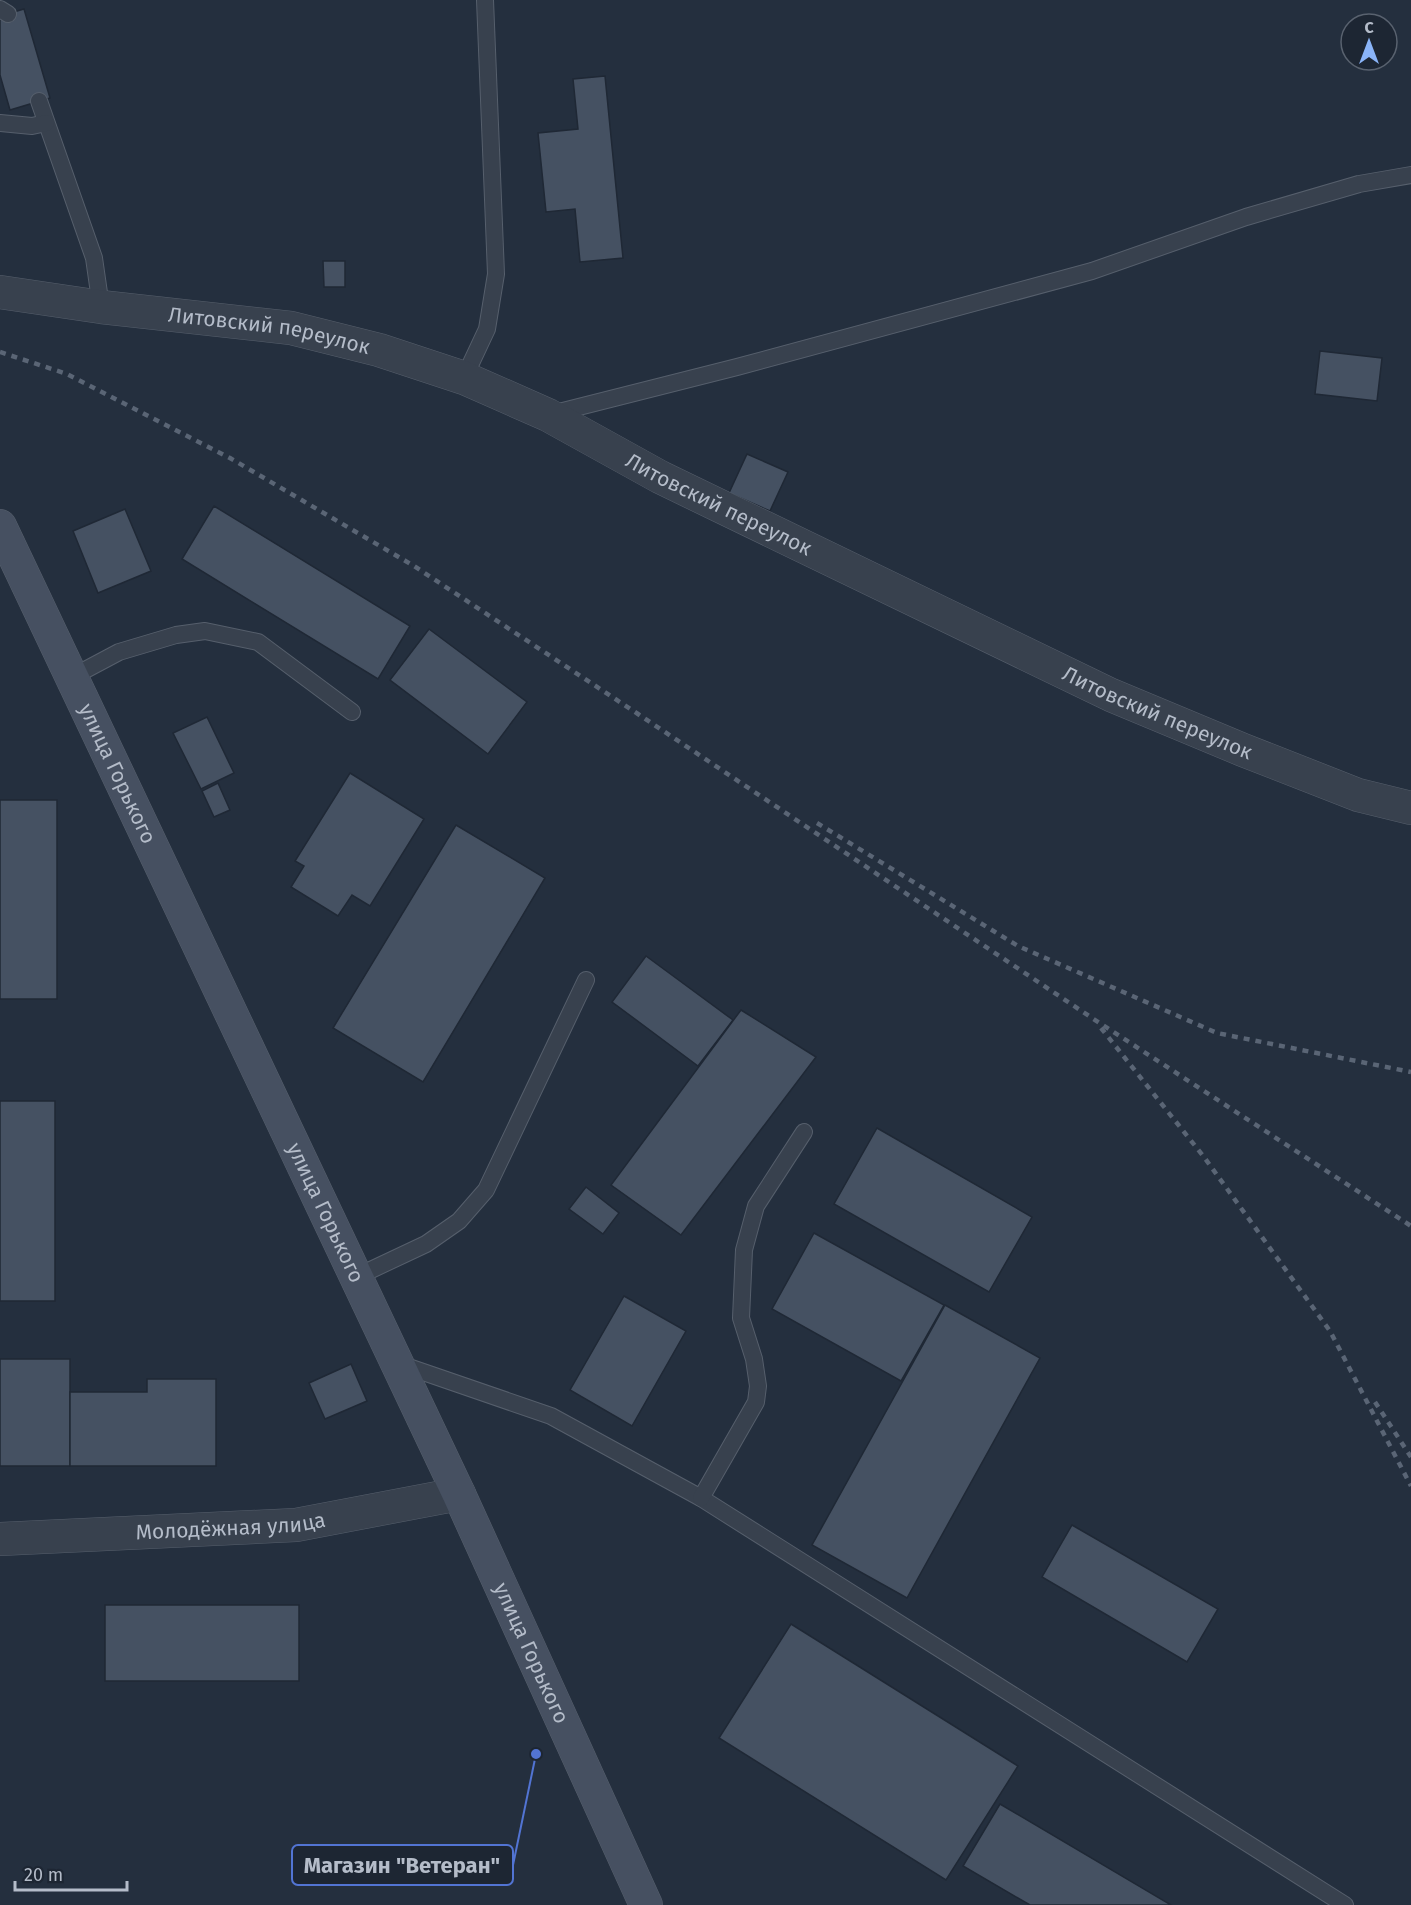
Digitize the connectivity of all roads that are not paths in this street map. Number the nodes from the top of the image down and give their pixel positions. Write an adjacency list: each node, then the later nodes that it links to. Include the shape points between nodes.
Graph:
1 (485, 0): 8 (lane, via 496,274 487,329)
2 (39, 101): 4 (lane)
3 (0, 123): 4 (lane)
4 (46, 123): 7 (lane, via 94,258)
5 (1411, 175): 9 (lane, via 1359,184 1246,217 1092,271)
6 (0, 292): 7 (street, Литовский переулок)
7 (101, 307): 8 (street, Литовский переулок, via 291,328 379,350)
8 (464, 378): 9 (street, Литовский переулок)
9 (548, 415): 13 (street, Литовский переулок, via 660,477 1111,695 1358,795)
10 (0, 526): 11 (main road, улица Горького)
11 (72, 677): 12 (lane, via 119,652 176,635 206,631 258,642); 16 (main road, улица Горького)
12 (352, 712)
13 (1411, 808)
14 (586, 980): 16 (lane, via 486,1190 459,1221 426,1244)
15 (804, 1132): 19 (lane, via 756,1206 744,1250 741,1318 754,1359 756,1402)
16 (356, 1277): 17 (main road, улица Горького)
17 (396, 1362): 18 (main road, улица Горького); 19 (lane, via 551,1416)
18 (459, 1494): 20 (street, Молодёжная улица, via 296,1525); 21 (main road, улица Горького)
19 (701, 1498): 22 (lane)
20 (0, 1539)
21 (646, 1905)
22 (1345, 1905)

